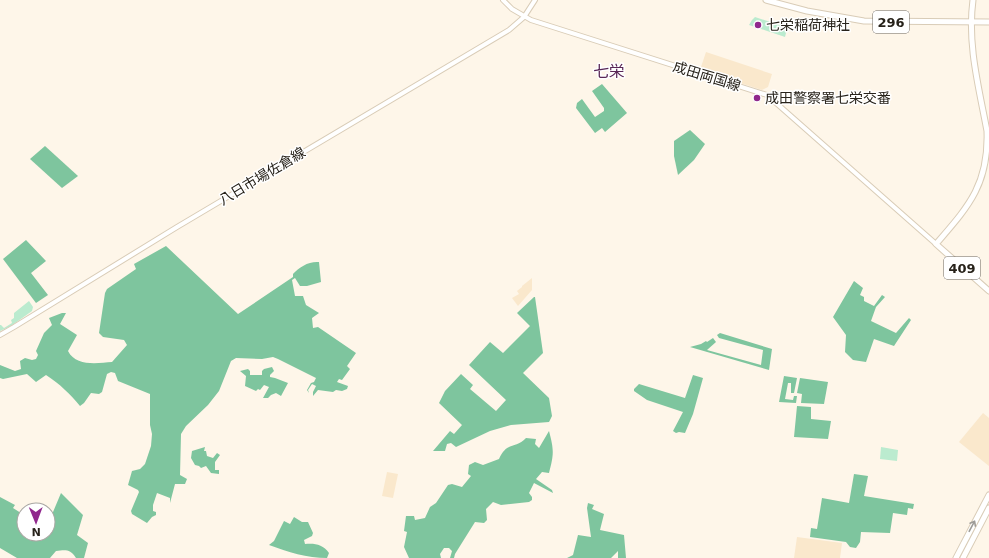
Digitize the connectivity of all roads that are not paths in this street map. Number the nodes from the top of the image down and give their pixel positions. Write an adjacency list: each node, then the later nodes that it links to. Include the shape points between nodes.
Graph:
1 (503, 0): 5 (main road, 成田両国線)
2 (534, 0): 5 (main road)
3 (766, 0): 6 (highway, 296, via 807,12 864,21)
4 (973, 0): 6 (highway, 409)
5 (524, 17): 8 (main road, 成田両国線, via 767,95); 10 (main road, 八日市場佐倉線, via 509,30)
6 (971, 22): 7 (highway, 296); 8 (highway, 409, via 973,57 988,137 988,160 976,196)
7 (989, 22)
8 (936, 244): 9 (highway, 409)
9 (989, 291)
10 (0, 335)
11 (989, 490): 13 (highway)
12 (989, 495): 13 (highway)
13 (985, 502): 15 (highway, one-way to 13)
14 (989, 508): 16 (highway)
15 (956, 558)
16 (963, 558)

